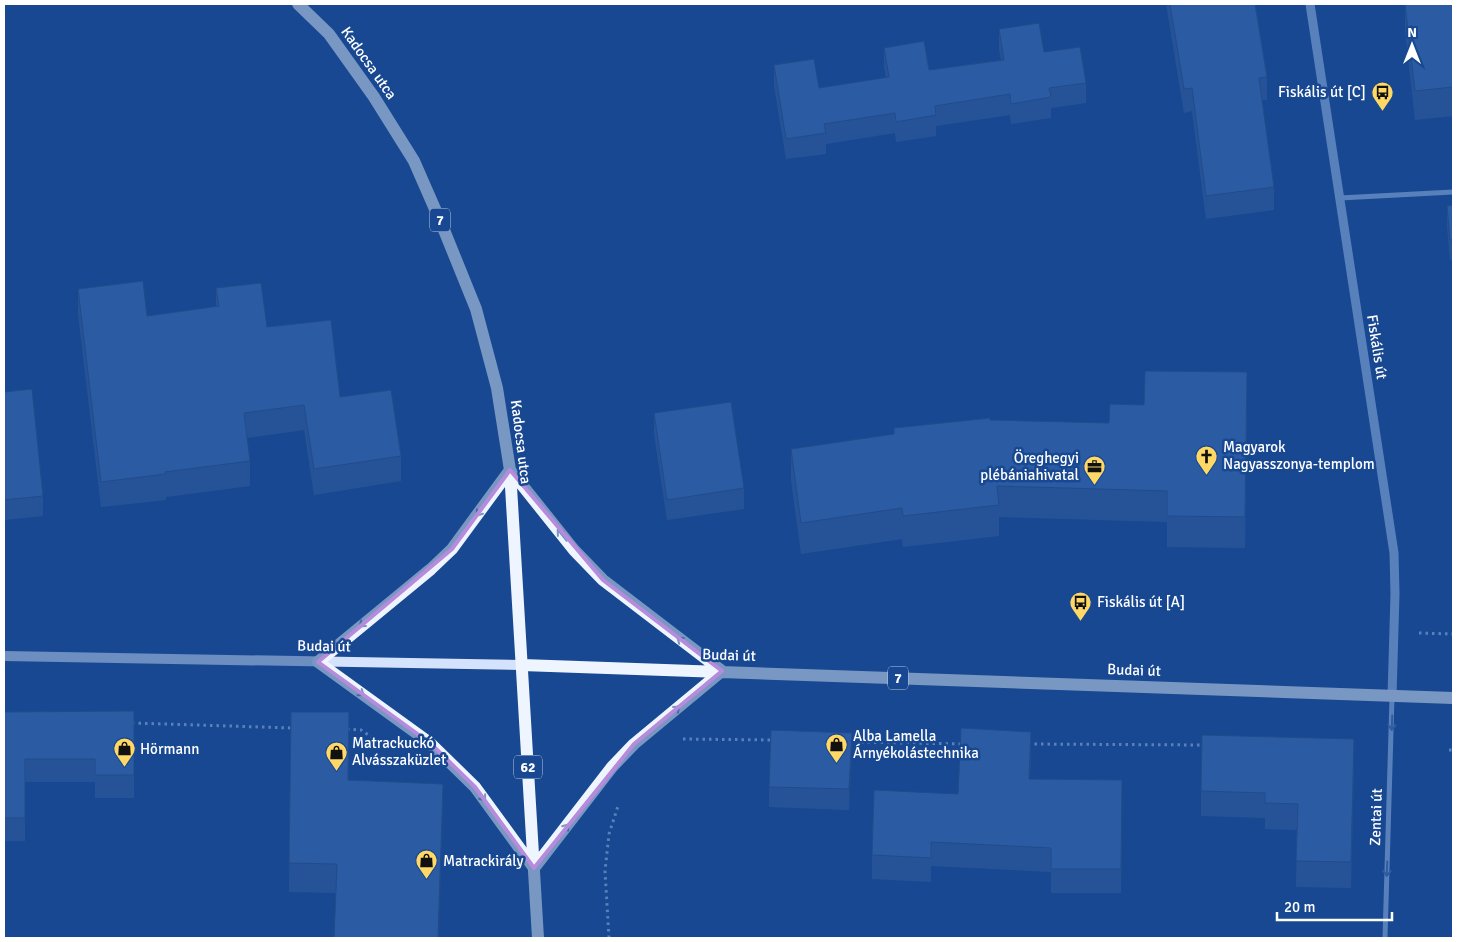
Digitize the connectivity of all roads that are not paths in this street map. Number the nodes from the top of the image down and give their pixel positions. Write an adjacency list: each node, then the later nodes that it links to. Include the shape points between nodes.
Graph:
1 (298, 4): 5 (main road, Kadocsa utca / 7, via 334,42 374,97 414,161 476,309 497,388)
2 (1310, 4): 4 (street, Fiskális út)
3 (1453, 192): 4 (street)
4 (1340, 198): 10 (street, Fiskális út, via 1394,554 1396,594)
5 (510, 470): 7 (main road, one-way to 7, via 452,549); 8 (main road, Kadocsa utca / 7); 9 (main road, 7, one-way to 5, via 603,580 574,550)
6 (4, 656): 7 (main road, Budai út)
7 (318, 662): 8 (main road, Budai út); 12 (main road, one-way to 12, via 430,743 476,787)
8 (522, 665): 9 (main road, Budai út / 7); 12 (main road, Kadocsa utca / 62)
9 (722, 671): 10 (main road, Budai út / 7); 12 (main road, one-way to 9, via 612,767 634,744)
10 (1392, 696): 11 (main road, Budai út / 7); 14 (street, Zentai út, one-way to 14)
11 (1453, 698)
12 (534, 868): 13 (main road, Kadocsa utca / 62)
13 (538, 938)
14 (1385, 938)

